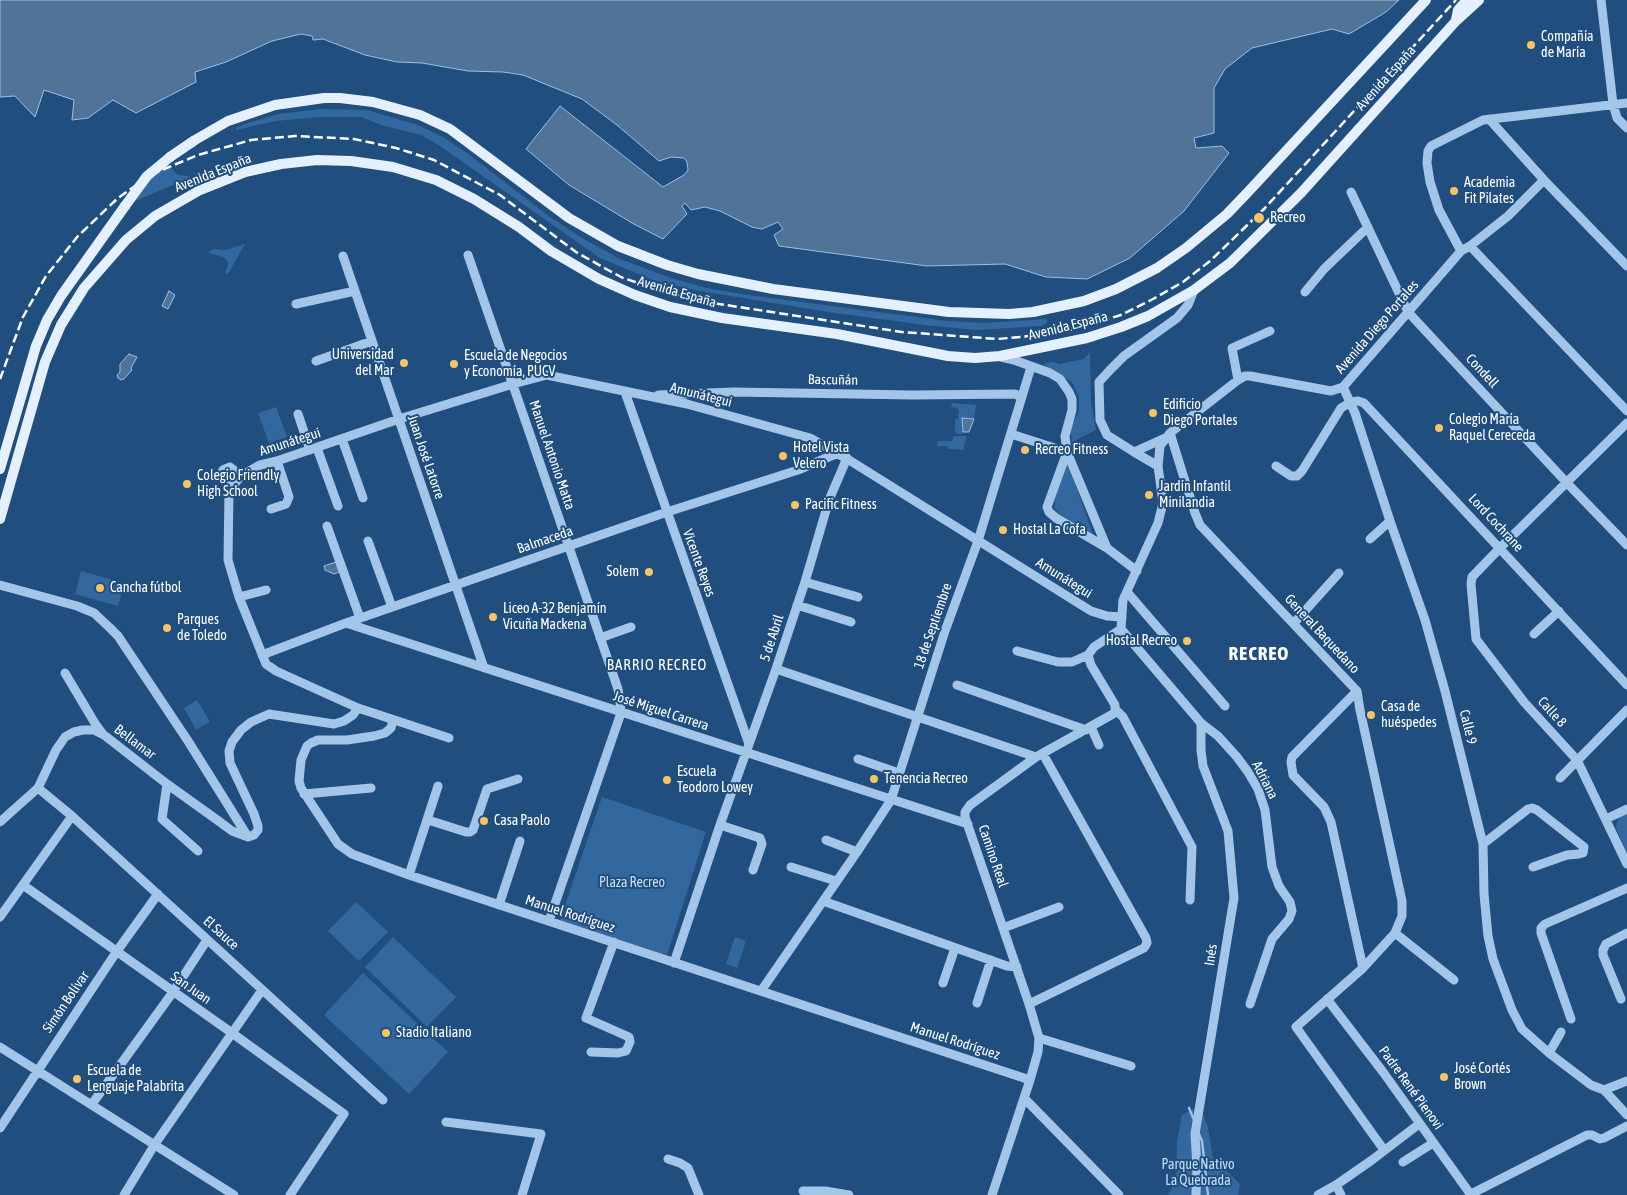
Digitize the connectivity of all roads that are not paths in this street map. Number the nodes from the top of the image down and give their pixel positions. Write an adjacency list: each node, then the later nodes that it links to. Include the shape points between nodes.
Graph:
1 (1426, 0): 49 (main road, Avenida España, bridge, via 1248,192 1186,248 1157,268 1100,295 1067,306 1021,314 949,312 773,289 698,274 618,246 569,218 450,129 420,115 389,105 340,98 274,105 228,121 195,140 156,168 139,186 47,320 32,359)
2 (1467, 0): 5 (main road, Avenida España, via 1458,10)
3 (1479, 0): 5 (main road, Avenida España)
4 (1601, 0): 7 (street)
5 (1456, 21): 19 (main road, Avenida España, via 1301,192 1230,263)
6 (1627, 103): 7 (street)
7 (1613, 104): 8 (street); 9 (street, via 1618,118)
8 (1489, 119): 10 (street); 14 (street, via 1431,146 1428,151 1430,182)
9 (1627, 128)
10 (1544, 180): 13 (street, Avenida Diego Portales, via 1508,216); 17 (street)
11 (1351, 192): 12 (street, Condell)
12 (1368, 227): 20 (street); 22 (street, Condell)
13 (1470, 246): 14 (street, Avenida Diego Portales); 35 (street)
14 (1461, 251): 22 (street, Avenida Diego Portales)
15 (468, 254): 29 (street, Manuel Antonio Matta)
16 (343, 256): 18 (street, Juan José Latorre)
17 (1627, 266)
18 (355, 290): 21 (street); 24 (street, Juan José Latorre)
19 (1194, 290): 25 (main road, Avenida España, via 1121,327 1087,338); 44 (street, via 1188,305 1177,318 1124,356 1099,382 1100,420 1106,435)
20 (1305, 292)
21 (296, 304)
22 (1408, 312): 30 (street, Avenida Diego Portales); 51 (street, Condell)
23 (1270, 331): 28 (street, via 1232,348)
24 (372, 341): 26 (street); 37 (street, Juan José Latorre)
25 (1000, 356): 27 (street); 57 (main road, Avenida España, via 948,356 670,307 599,279 474,199 436,180 393,167 351,160 281,164 228,178 171,205 126,240 84,288 61,325 45,362)
26 (316, 361)
27 (1032, 367): 33 (street, 18 de Septiembre); 43 (street, via 1060,379 1069,392 1072,405 1065,436)
28 (1238, 380): 30 (street, Avenida Diego Portales, via 1250,376 1331,391); 40 (street)
29 (513, 384): 31 (street, Amunátegui, via 547,376); 37 (street, Amunátegui); 64 (street, Manuel Antonio Matta)
30 (1344, 388): 34 (street)
31 (625, 392): 32 (street, Amunátegui); 56 (street, Vicente Reyes)
32 (642, 395): 33 (street, Bascuñán, via 734,392 1015,394); 45 (street, Amunátegui, via 810,438)
33 (1022, 397): 39 (street, 18 de Septiembre)
34 (1351, 402): 48 (street, via 1341,408 1297,476 1291,476); 58 (street, Calle 9); 66 (street, Lord Cochrane, via 1364,402)
35 (1627, 411)
36 (298, 414): 42 (street)
37 (399, 419): 41 (street, Amunátegui); 71 (street, Juan José Latorre)
38 (1627, 424): 51 (street)
39 (1011, 434): 43 (street); 62 (street, 18 de Septiembre)
40 (1168, 436): 44 (street); 47 (street, via 1160,446); 83 (street, General Baquedano, via 1200,525)
41 (342, 440): 42 (street, Amunátegui); 53 (street)
42 (314, 449): 46 (street, Amunátegui); 54 (street)
43 (1067, 452): 65 (street); 65 (street, via 1049,512)
44 (1134, 452): 47 (street)
45 (842, 456): 56 (street, Balmaceda); 62 (street, Amunátegui); 69 (street, 5 de Abril)
46 (277, 461): 50 (street, Amunátegui, via 260,465); 55 (street, via 289,497 286,504)
47 (1158, 466): 67 (street, via 1163,503 1158,523)
48 (1276, 466)
49 (0, 470)
50 (241, 476): 52 (street, Amunátegui); 52 (street, via 230,467 223,470)
51 (1566, 483): 63 (street, Condell); 66 (street)
52 (229, 491): 74 (street, via 228,560)
53 (363, 498)
54 (338, 506)
55 (271, 509)
56 (667, 512): 64 (street, Balmaceda); 108 (street, Vicente Reyes)
57 (0, 519)
58 (1390, 521): 60 (street); 133 (street, Calle 9, via 1428,629)
59 (327, 526): 80 (street)
60 (1370, 539)
61 (368, 540): 77 (street)
62 (978, 541): 79 (street, Amunátegui, via 1091,611); 102 (street, 18 de Septiembre)
63 (1627, 545)
64 (569, 546): 71 (street, Balmaceda); 87 (street, Manuel Antonio Matta)
65 (1107, 548): 67 (street)
66 (1500, 548): 78 (street, Lord Cochrane); 113 (street, Calle 8, via 1472,577 1476,638 1524,702)
67 (1137, 570): 73 (street)
68 (1339, 573): 83 (street)
69 (805, 582): 75 (street); 76 (street, 5 de Abril)
70 (0, 585): 130 (street, via 77,606 94,613 109,626 188,741)
71 (455, 585): 77 (street, Balmaceda); 91 (street, Juan José Latorre)
72 (266, 590): 74 (street)
73 (1127, 592): 79 (street); 97 (street)
74 (240, 597): 89 (street)
75 (858, 597)
76 (797, 605): 82 (street); 92 (street, 5 de Abril)
77 (392, 607): 80 (street, Balmaceda)
78 (1559, 612): 86 (street); 95 (street, Lord Cochrane)
79 (1122, 617): 85 (street)
80 (360, 618): 81 (street, Balmaceda)
81 (346, 622): 89 (street, Balmaceda); 91 (street, José Miguel Carrera)
82 (851, 622)
83 (1294, 623): 96 (street, General Baquedano)
84 (631, 627): 87 (street)
85 (1121, 629): 90 (street, via 1094,647); 104 (street, Adriana)
86 (1534, 634)
87 (600, 638): 101 (street, Manuel Antonio Matta, via 618,689)
88 (1017, 651): 90 (street, via 1058,662 1072,662)
89 (262, 655): 98 (street, via 266,664 276,671)
90 (1088, 655): 99 (street)
91 (484, 668): 101 (street, José Miguel Carrera)
92 (776, 669): 102 (street); 108 (street, 5 de Abril)
93 (65, 673): 106 (street)
94 (957, 685): 105 (street)
95 (1627, 685)
96 (1358, 691): 152 (street, General Baquedano, via 1402,901 1401,922); 161 (street, via 1292,757 1291,768 1296,780 1324,807 1332,822)
97 (1225, 706)
98 (358, 708): 103 (street); 130 (street, via 344,721 334,724 269,714 241,730 229,751 230,763 258,826 254,835)
99 (1115, 709): 105 (street, Camino Real, via 1113,714); 145 (street, via 1123,717 1192,846)
100 (1627, 710): 113 (street)
101 (621, 713): 110 (street, José Miguel Carrera); 150 (street, Manuel Antonio Matta)
102 (918, 716): 111 (street); 114 (street, 18 de Septiembre)
103 (393, 720): 107 (street); 121 (street, Manuel Rodríguez, via 385,733 348,740 318,740 307,746 300,760 299,781)
104 (1201, 723): 171 (street, Adriana, via 1236,756 1258,790 1265,810 1272,867 1292,911 1272,939); 207 (street, Inés, via 1204,766 1228,831 1234,898 1195,1134)
105 (1088, 728): 109 (street); 111 (street, Camino Real)
106 (104, 735): 117 (street, Bellamar); 119 (street, Bellamar, via 94,730 82,730 65,737)
107 (449, 738)
108 (749, 744): 110 (street, 5 de Abril)
109 (1099, 745)
110 (746, 754): 122 (street, José Miguel Carrera); 129 (street, 5 de Abril)
111 (1039, 756): 128 (street, Camino Real, via 967,808 965,817); 170 (street, via 1147,943 1144,948)
112 (858, 759): 114 (street)
113 (1577, 760): 116 (street); 125 (street, Calle 8)
114 (899, 773): 122 (street, 18 de Septiembre)
115 (518, 778): 126 (street, via 487,789 470,832)
116 (1560, 778)
117 (166, 784): 130 (street, Bellamar, via 232,832); 134 (street, via 162,819)
118 (438, 786): 126 (street)
119 (38, 788): 124 (street, El Sauce); 127 (street, Bellamar)
120 (371, 788): 121 (street)
121 (304, 794): 140 (street, Manuel Rodríguez, via 342,849)
122 (891, 800): 128 (street, José Miguel Carrera); 135 (street, 18 de Septiembre)
123 (1627, 809): 125 (street)
124 (72, 816): 142 (street); 144 (street, El Sauce)
125 (1606, 819): 136 (street, Calle 8)
126 (428, 820): 140 (street)
127 (0, 822)
128 (968, 824): 151 (street, Camino Real)
129 (720, 825): 139 (street, via 760,838 762,844); 159 (street, 5 de Abril)
130 (248, 837)
131 (826, 840): 135 (street)
132 (520, 841): 147 (street)
133 (1483, 844): 138 (street, via 1532,808 1584,847 1580,854 1567,855); 178 (street, Calle 9, via 1484,894 1493,959 1522,1029)
134 (198, 851)
135 (857, 852): 141 (street, 18 de Septiembre)
136 (1627, 864)
137 (791, 867): 141 (street)
138 (1533, 867)
139 (753, 870)
140 (409, 875): 147 (street, Manuel Rodríguez)
141 (836, 881): 146 (street, 18 de Septiembre)
142 (23, 885): 149 (street); 157 (street, San Juan)
143 (1627, 888): 172 (street, via 1541,928)
144 (158, 894): 154 (street, El Sauce); 157 (street, Simón Bolívar)
145 (1190, 900)
146 (823, 901): 156 (street); 165 (street, 18 de Septiembre)
147 (499, 905): 150 (street, Manuel Rodríguez)
148 (1059, 907): 151 (street)
149 (0, 917)
150 (549, 921): 155 (street, Manuel Rodríguez)
151 (1004, 928): 160 (street, Camino Real)
152 (1395, 933): 161 (street); 162 (street)
153 (1627, 933): 168 (street, via 1606,944 1603,950)
154 (207, 940): 164 (street, El Sauce); 166 (street)
155 (614, 942): 159 (street, Manuel Rodríguez); 177 (street, via 586,1018 629,1037 630,1042 626,1051)
156 (955, 948): 158 (street); 163 (street)
157 (117, 951): 166 (street, San Juan); 180 (street, Simón Bolívar)
158 (991, 960): 160 (street); 169 (street)
159 (674, 962): 165 (street, Manuel Rodríguez)
160 (1016, 967): 170 (street, Camino Real)
161 (1363, 968): 167 (street)
162 (1454, 980)
163 (943, 983)
164 (262, 990): 174 (street); 185 (street, El Sauce)
165 (761, 991): 181 (street, Manuel Rodríguez)
166 (173, 992): 174 (street, San Juan); 186 (street)
167 (1327, 999): 189 (street, Padre René Pienovi); 194 (street, via 1296,1027)
168 (1621, 999)
169 (977, 1003)
170 (1029, 1004): 175 (street, Camino Real)
171 (1250, 1004)
172 (1571, 1019)
173 (1561, 1032): 178 (street)
174 (232, 1033): 193 (street); 201 (street, San Juan, via 344,1114)
175 (1039, 1038): 179 (street); 181 (street, Camino Real)
176 (0, 1047): 180 (street)
177 (592, 1052)
178 (1549, 1053): 183 (street, Calle 9, via 1591,1085)
179 (1130, 1066)
180 (36, 1071): 186 (street); 191 (street, Simón Bolívar)
181 (1030, 1080): 184 (street, Camino Real)
182 (1627, 1081): 183 (street)
183 (1604, 1090): 187 (street, Calle 9)
184 (1024, 1098): 205 (street, Camino Real); 206 (street)
185 (383, 1100)
186 (92, 1104): 193 (street)
187 (1627, 1115)
188 (446, 1122): 202 (street, via 541,1134)
189 (1419, 1124): 192 (street, Padre René Pienovi); 194 (street)
190 (1627, 1126): 210 (street, via 1600,1139 1587,1135)
191 (0, 1128)
192 (1434, 1143): 196 (street); 210 (street, Padre René Pienovi)
193 (155, 1144): 199 (street); 200 (street)
194 (1384, 1150): 197 (street)
195 (668, 1159): 203 (street, via 688,1168)
196 (1403, 1162)
197 (1336, 1185): 208 (street); 209 (street)
198 (803, 1191): 204 (street)
199 (124, 1195)
200 (234, 1195)
201 (290, 1195)
202 (522, 1195)
203 (698, 1195)
204 (848, 1195)
205 (992, 1195)
206 (1119, 1195)
207 (1196, 1195)
208 (1318, 1195)
209 (1341, 1195)
210 (1471, 1195)

